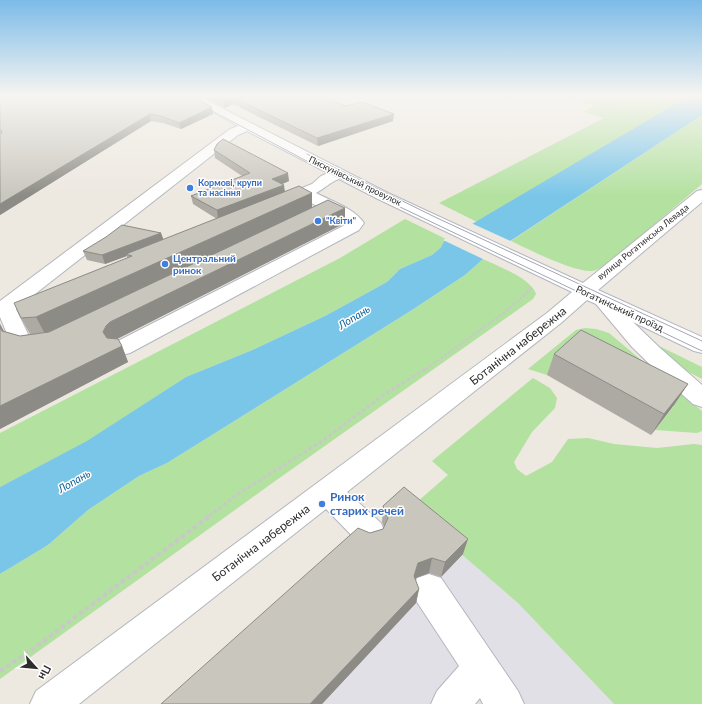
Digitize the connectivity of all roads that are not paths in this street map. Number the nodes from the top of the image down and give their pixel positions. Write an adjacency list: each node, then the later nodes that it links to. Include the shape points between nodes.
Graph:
1 (239, 130): 12 (street)
2 (254, 130): 3 (street, Пискунівський провулок)
3 (339, 174): 4 (street); 9 (street, Пискунівський провулок, via 434,220)
4 (303, 192): 6 (street); 7 (street)
5 (702, 194): 10 (street, вулиця Рогатинська Левада)
6 (266, 207)
7 (330, 207): 8 (street); 15 (street, via 356,223 353,227)
8 (309, 217)
9 (537, 277): 10 (street, Рогатинський проїзд)
10 (593, 296): 14 (street, Рогатинський проїзд); 16 (street, via 668,370); 17 (street, Ботанічна набережна, via 554,318)
11 (45, 297): 12 (street)
12 (3, 313): 13 (street, via 20,341 29,344 49,342)
13 (62, 336)
14 (702, 346)
15 (122, 348)
16 (702, 398)
17 (328, 492): 18 (street); 21 (street, Ботанічна набережна)
18 (370, 533)
19 (428, 590): 20 (street)
20 (481, 669): 22 (street); 23 (street)
21 (49, 704)
22 (450, 704)
23 (505, 704)

